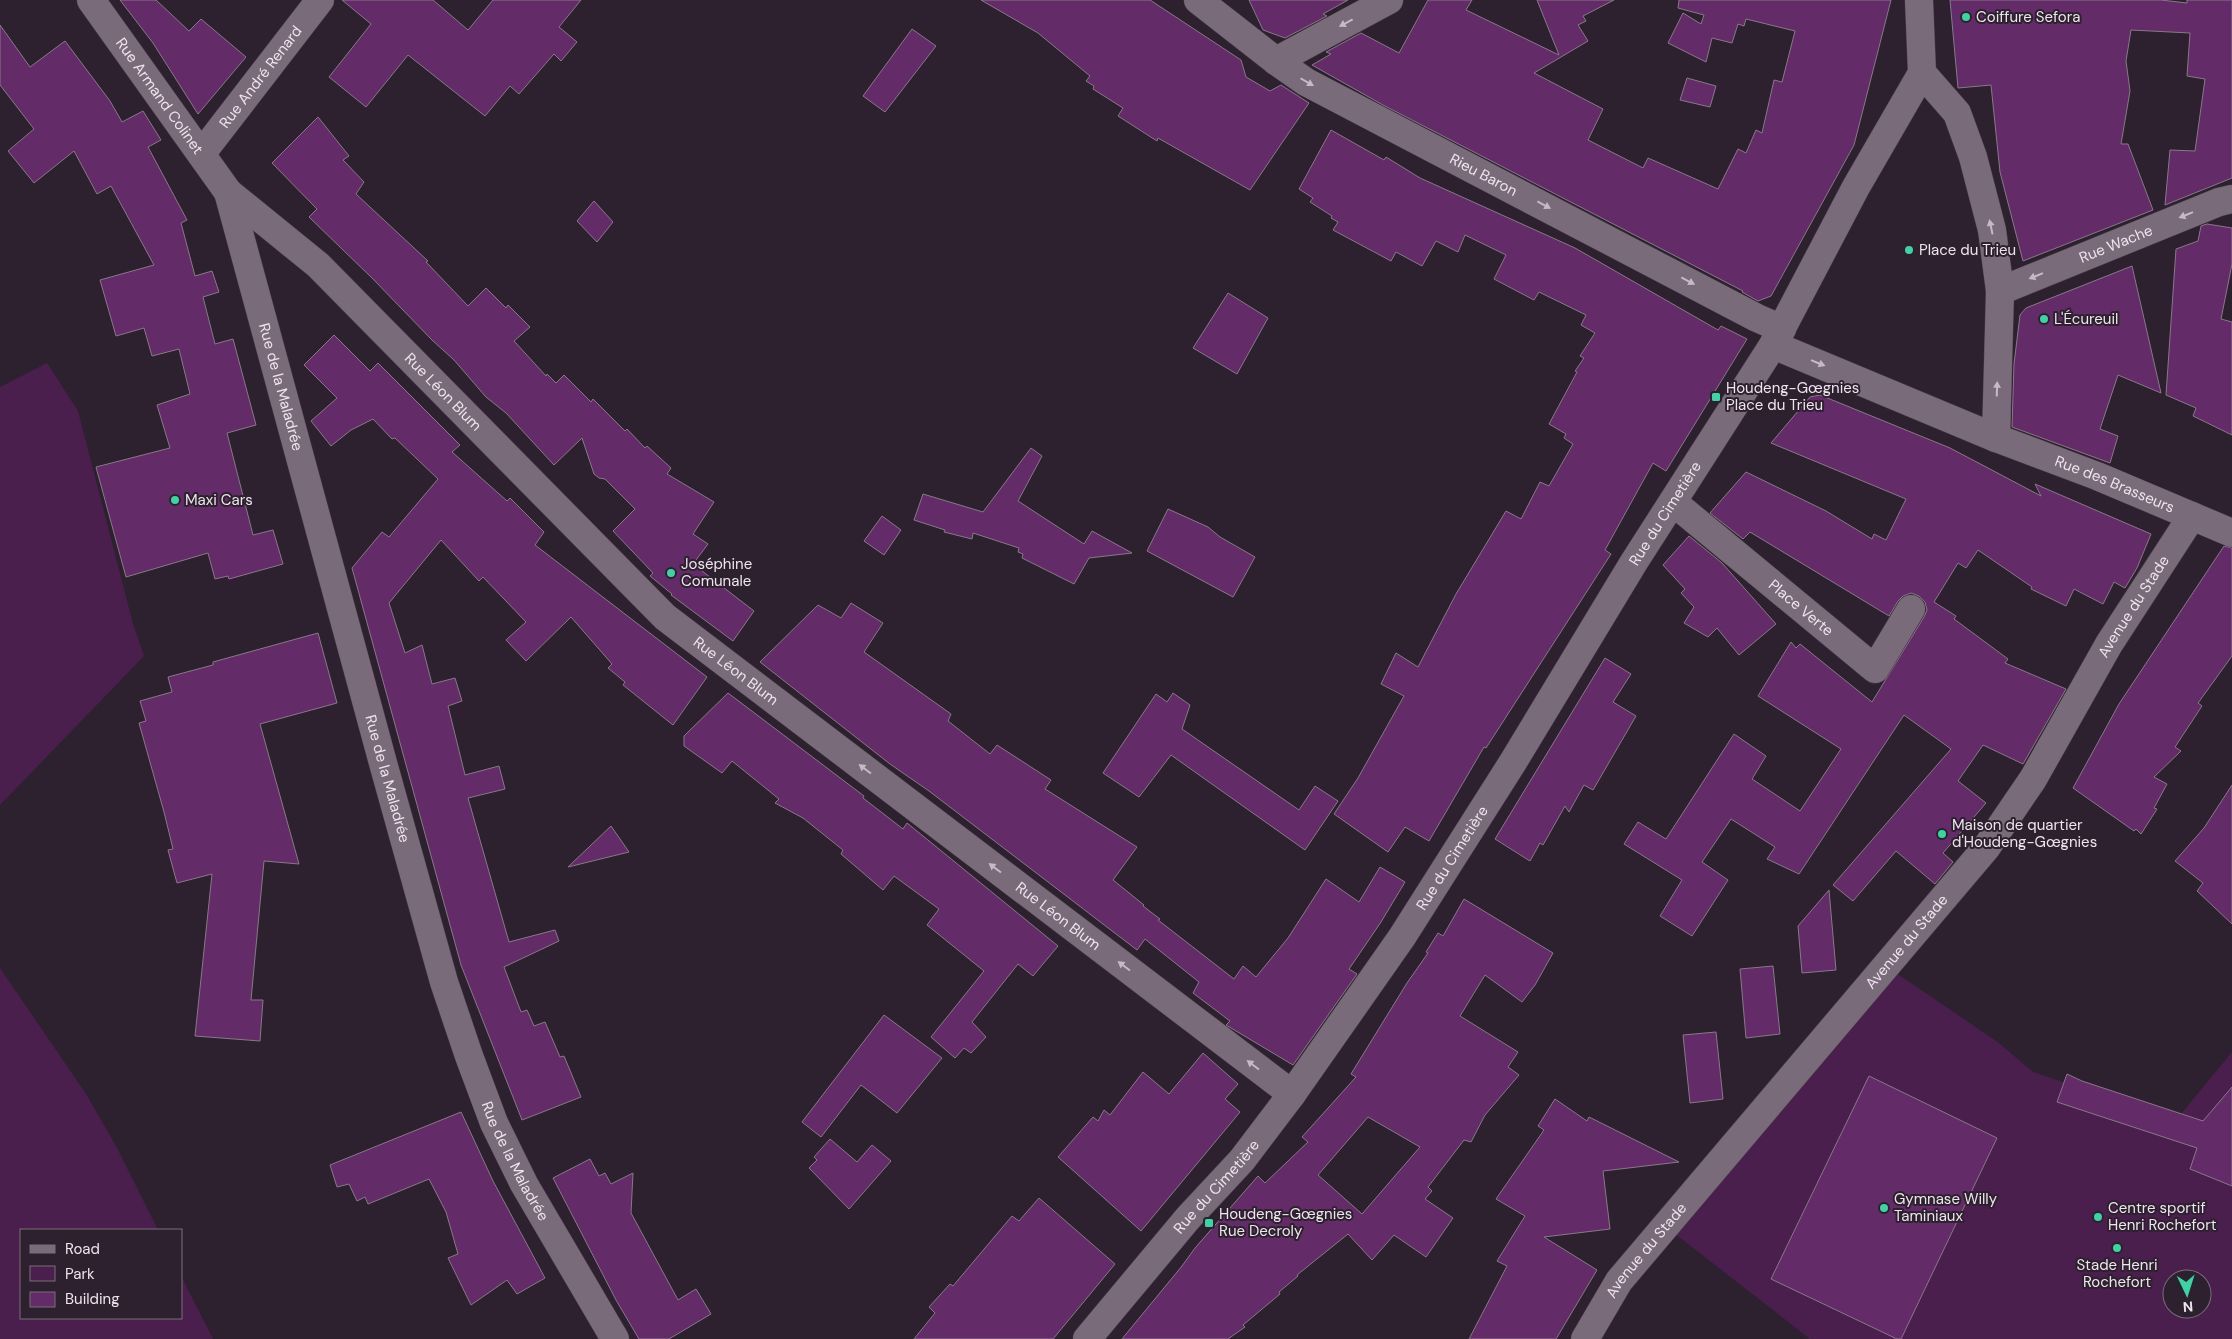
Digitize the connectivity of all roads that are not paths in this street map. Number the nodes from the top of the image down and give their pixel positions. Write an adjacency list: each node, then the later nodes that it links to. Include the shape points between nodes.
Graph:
1 (92, 0): 10 (street, Rue Armand Colinet)
2 (320, 0): 10 (street, Rue André Renard)
3 (1198, 0): 7 (street, Rieu Baron)
4 (1226, 0): 7 (street)
5 (1389, 0): 8 (street, one-way to 8)
6 (1919, 0): 9 (street)
7 (1234, 28): 8 (street, Rieu Baron)
8 (1276, 61): 14 (street, Rieu Baron, one-way to 14, via 1306,82 1757,318)
9 (1922, 73): 13 (street, one-way to 9, via 1992,230 1973,157 1957,113); 14 (street, via 1856,187)
10 (202, 153): 11 (street, Rue Armand Colinet)
11 (228, 192): 20 (street, Rue Léon Blum, one-way to 11, via 665,617 318,265); 22 (street, Rue de la Maladrée, via 441,972 494,1123 524,1184)
12 (2232, 199): 13 (street, Rue Wache, one-way to 13)
13 (2000, 291): 15 (street, one-way to 13)
14 (1778, 337): 15 (street, one-way to 15); 16 (street, Rue du Cimetière)
15 (1996, 438): 17 (street, Rue des Brasseurs)
16 (1674, 502): 19 (street, Place Verte, via 1876,668); 20 (street, Rue du Cimetière, via 1402,936)
17 (2192, 516): 18 (street, Rue des Brasseurs); 23 (street, Avenue du Stade, via 2109,644 2033,779 1986,848 1619,1281)
18 (2232, 533)
19 (1911, 609)
20 (1292, 1094): 21 (street, Rue du Cimetière, via 1242,1160 1188,1218)
21 (1094, 1336)
22 (615, 1339)
23 (1584, 1339)

